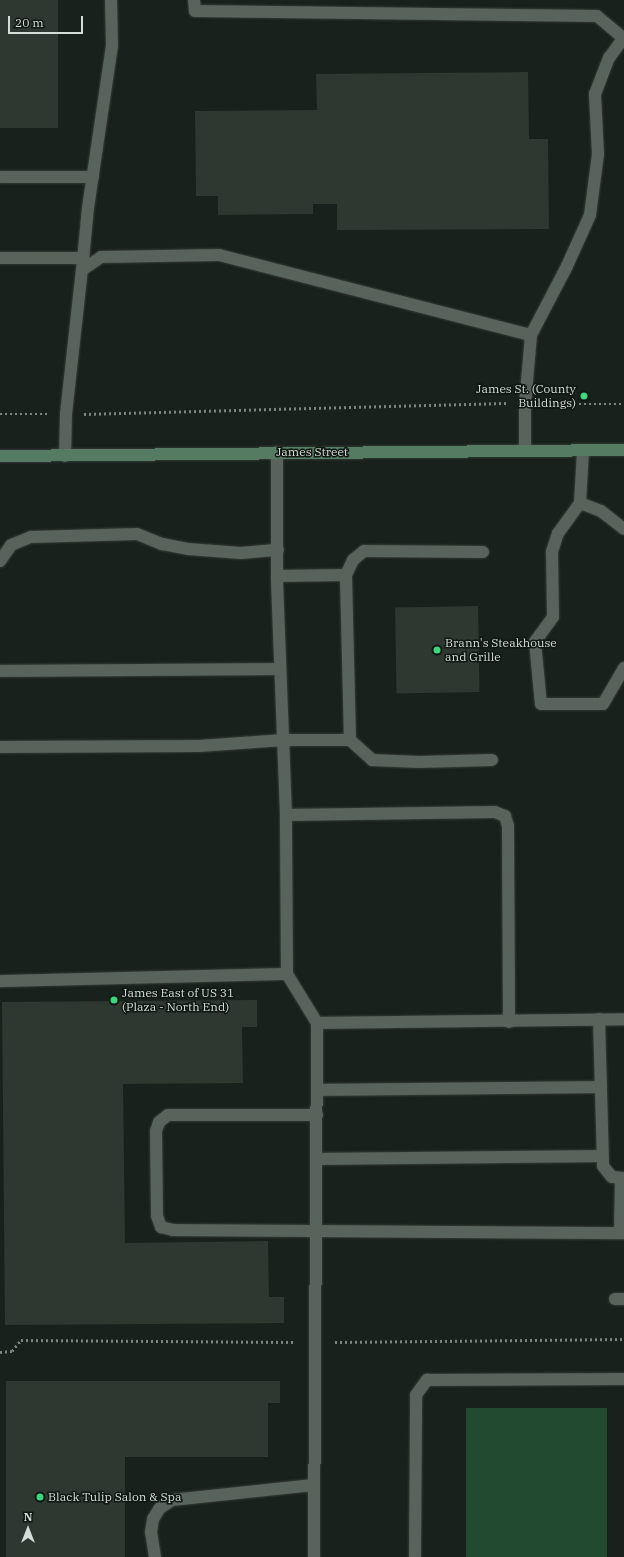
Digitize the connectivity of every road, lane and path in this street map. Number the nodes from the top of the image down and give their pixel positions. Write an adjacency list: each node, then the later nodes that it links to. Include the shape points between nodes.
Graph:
1 (111, 0): 6 (lane, via 112,46)
2 (194, 0): 3 (lane, via 194,11)
3 (274, 6): 4 (lane, via 597,16)
4 (623, 37): 9 (lane, via 609,58 595,94 598,154 590,215)
5 (0, 177): 6 (lane)
6 (93, 177): 8 (lane)
7 (0, 258): 8 (lane)
8 (82, 264): 9 (lane, via 101,256 220,255); 13 (lane)
9 (531, 335): 10 (lane)
10 (526, 404): 11 (path); 13 (path); 15 (lane)
11 (624, 404)
12 (0, 414): 13 (path)
13 (66, 414): 19 (lane)
14 (624, 450): 16 (street, James Street)
15 (526, 451): 16 (street, James Street); 17 (street, James Street)
16 (583, 451): 20 (lane)
17 (277, 452): 19 (street, James Street); 22 (lane)
18 (0, 456): 19 (street, James Street)
19 (65, 456)
20 (580, 504): 21 (lane, via 601,511); 27 (lane, via 558,533 552,552 553,617 535,642 541,704 602,704)
21 (624, 528)
22 (278, 550): 24 (lane, via 241,553 188,549 162,544 137,534 31,536 12,545); 26 (lane)
23 (483, 552): 25 (lane, via 364,551 353,560)
24 (0, 561)
25 (346, 575): 26 (lane); 31 (lane)
26 (277, 576): 28 (lane)
27 (624, 668)
28 (280, 669): 29 (lane); 30 (lane)
29 (0, 671)
30 (284, 740): 31 (lane); 32 (lane, via 199,746); 34 (lane)
31 (350, 740): 33 (lane, via 372,760)
32 (0, 747)
33 (492, 760)
34 (286, 815): 35 (lane); 39 (lane, via 495,812 505,816 508,826)
35 (287, 974): 36 (lane); 40 (lane)
36 (0, 981)
37 (599, 1019): 38 (lane); 39 (lane); 41 (lane)
38 (624, 1019)
39 (509, 1022): 40 (lane)
40 (316, 1023): 42 (lane)
41 (601, 1087): 42 (lane); 44 (lane)
42 (317, 1090): 43 (lane)
43 (317, 1115): 45 (lane); 47 (lane, via 168,1115 159,1122 156,1131 157,1216 161,1227 173,1230)
44 (602, 1156): 45 (lane); 46 (lane, via 607,1173 612,1177)
45 (317, 1159): 47 (lane)
46 (622, 1178): 48 (lane)
47 (317, 1230): 48 (lane); 50 (lane)
48 (622, 1233)
49 (624, 1379): 53 (lane, via 428,1380 416,1395)
50 (313, 1485): 51 (lane, via 172,1500 160,1508 153,1519 151,1532); 52 (lane)
51 (155, 1557)
52 (314, 1557)
53 (415, 1557)

